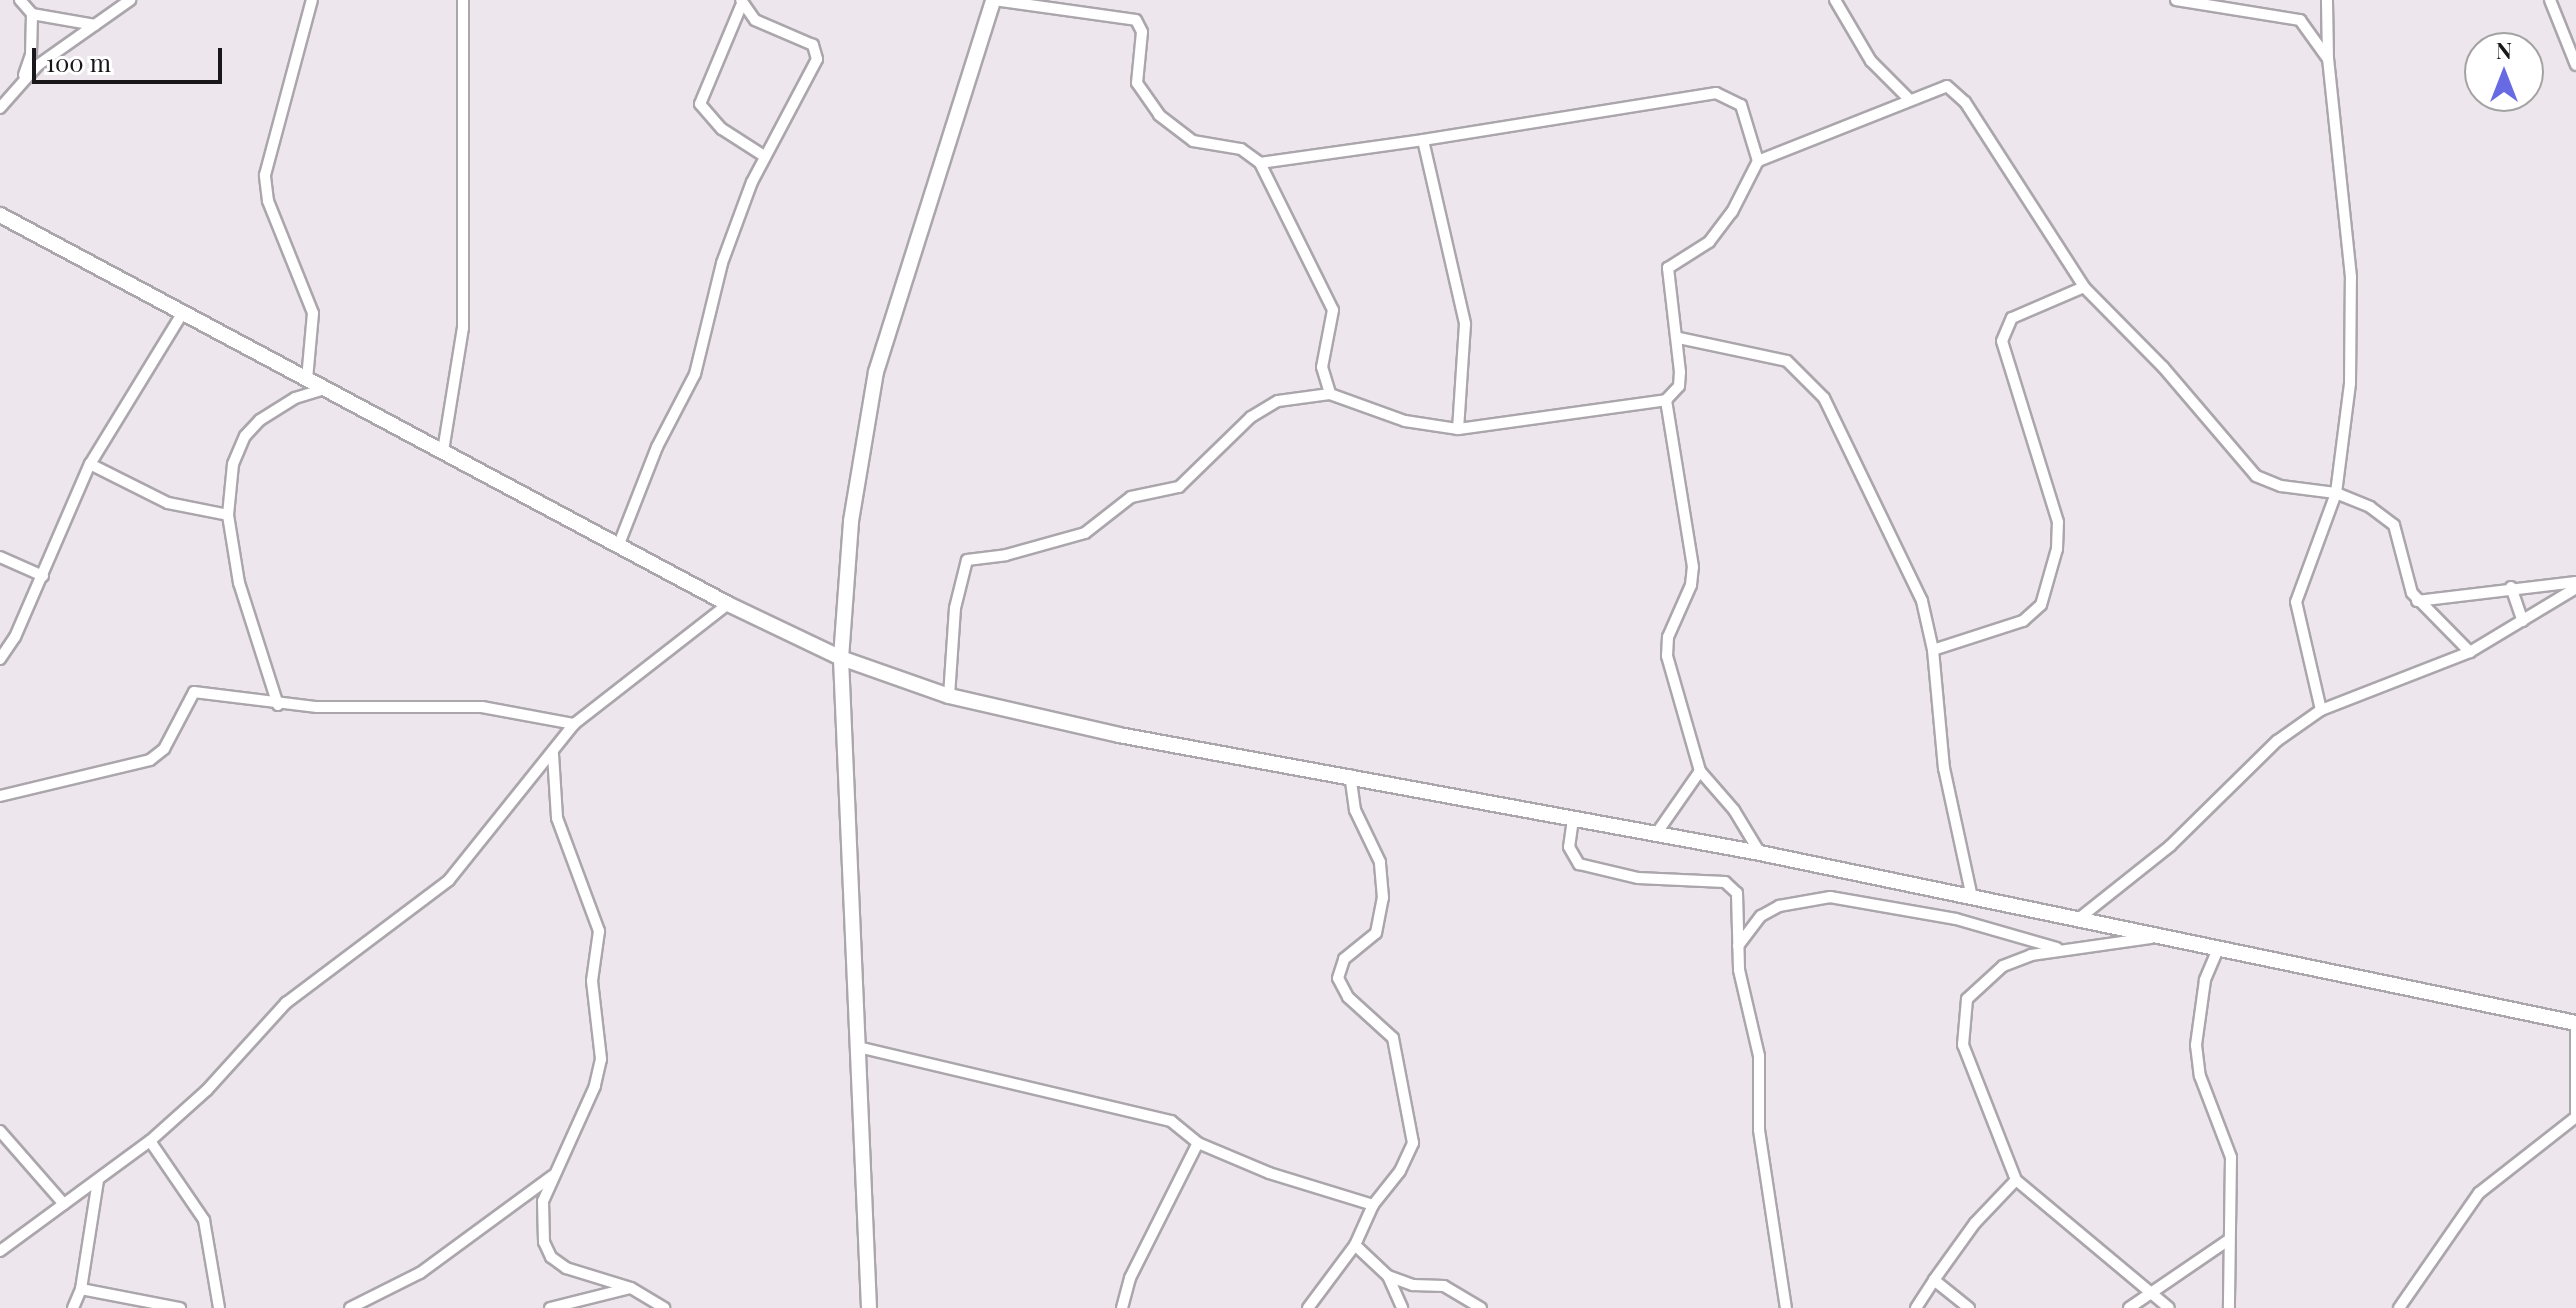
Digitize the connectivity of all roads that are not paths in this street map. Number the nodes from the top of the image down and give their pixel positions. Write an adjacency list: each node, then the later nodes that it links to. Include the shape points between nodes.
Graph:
1 (20, 0): 11 (street)
2 (130, 0): 12 (street)
3 (312, 0): 26 (street, via 265,175 268,201 313,313)
4 (463, 0): 31 (street, via 463,328)
5 (994, 0): 21 (street, via 1136,20 1142,32 1137,83 1159,115 1193,141 1241,149); 46 (street, via 870,398 851,521)
6 (1835, 0): 16 (street, via 1871,61)
7 (2176, 0): 13 (street, via 2300,20)
8 (2327, 0): 13 (street)
9 (2550, 0): 14 (street)
10 (741, 3): 19 (street, via 700,104 722,129); 19 (street, via 755,20 817,51)
11 (32, 14): 12 (street); 15 (street, via 31,55)
12 (95, 25): 15 (street)
13 (2328, 59): 33 (street, via 2351,277 2350,383)
14 (2576, 65)
15 (23, 79): 17 (street)
16 (1909, 99): 20 (street); 23 (street, via 1940,86 1959,95)
17 (0, 108)
18 (1423, 140): 20 (street, via 1716,93 1741,105); 21 (street); 30 (street, via 1465,324)
19 (764, 156): 35 (street, via 722,263 695,374 657,447)
20 (1758, 161): 25 (street, via 1732,212 1709,242 1668,268)
21 (1260, 163): 28 (street, via 1333,310 1322,367)
22 (0, 215): 24 (street)
23 (2084, 287): 33 (street, via 2163,367 2256,476 2281,486); 44 (street, via 2012,318 2002,341 2058,522 2057,549 2041,605 2023,621)
24 (183, 312): 26 (street); 32 (street)
25 (1679, 338): 29 (street, via 1679,386); 44 (street, via 1787,361 1809,379 1824,398 1922,601)
26 (307, 379): 27 (street)
27 (327, 389): 31 (street); 34 (street, via 278,407 245,436 233,464)
28 (1330, 394): 30 (street, via 1405,421); 48 (street, via 1278,401 1251,417 1179,487 1131,497 1085,533 967,560 955,608)
29 (1666, 400): 30 (street); 53 (street, via 1693,567 1691,585 1668,637 1667,656)
30 (1458, 429)
31 (443, 451): 35 (street)
32 (90, 464): 34 (street, via 168,503); 37 (street)
33 (2336, 493): 41 (street, via 2370,507 2394,525); 50 (street, via 2296,602)
34 (228, 515): 49 (street, via 239,583)
35 (619, 544): 42 (street)
36 (0, 557): 37 (street)
37 (43, 576): 47 (street)
38 (2576, 582): 39 (street)
39 (2511, 587): 41 (street); 43 (street)
40 (2576, 588): 43 (street)
41 (2417, 601): 45 (street)
42 (728, 604): 46 (street); 51 (street)
43 (2523, 621): 45 (street)
44 (1933, 650): 59 (street, via 1944,768)
45 (2470, 652): 50 (street)
46 (841, 658): 48 (street); 66 (street)
47 (0, 659)
48 (949, 696): 54 (street, via 1119,735)
49 (278, 705): 51 (street, via 482,707); 55 (street, via 192,693 164,749 150,760)
50 (2321, 710): 60 (street, via 2277,741 2170,846)
51 (574, 724): 52 (street)
52 (553, 754): 68 (street, via 449,880 286,1003 207,1090); 70 (street, via 557,818 599,931 592,981 601,1059 595,1086)
53 (1700, 771): 57 (street); 58 (street, via 1734,810)
54 (1350, 775): 56 (street); 74 (street, via 1355,810 1380,862 1383,898 1376,933 1344,959 1338,978 1348,997 1393,1038 1413,1143 1400,1171)
55 (0, 796)
56 (1573, 819): 57 (street); 62 (street, via 1569,847 1579,864 1638,878 1672,876 1730,885 1738,898)
57 (1656, 834): 58 (street)
58 (1760, 853): 59 (street)
59 (1972, 898): 60 (street)
60 (2077, 920): 61 (street)
61 (2160, 937): 63 (street); 64 (street)
62 (1738, 946): 63 (street, via 1761,916 1779,906 1830,897 1956,919); 94 (street, via 1759,1056 1759,1130)
63 (2063, 949): 72 (street, via 2003,966 1972,993 1965,1007 1963,1045)
64 (2218, 949): 65 (street); 75 (street, via 2205,980 2196,1045 2200,1076 2231,1157)
65 (2576, 1023): 100 (street, via 2576,1117 2479,1193)
66 (858, 1047): 69 (street, via 1171,1121); 89 (street)
67 (0, 1131): 73 (street)
68 (150, 1141): 71 (street); 85 (street, via 204,1220)
69 (1198, 1143): 74 (street, via 1269,1173); 90 (street, via 1130,1278)
70 (552, 1176): 80 (street, via 541,1226 551,1257 582,1276); 86 (street, via 420,1273)
71 (98, 1180): 73 (street); 81 (street)
72 (2016, 1180): 79 (street, via 1975,1223); 82 (street)
73 (64, 1204): 77 (street)
74 (1373, 1205): 76 (street)
75 (2227, 1241): 82 (street); 99 (street)
76 (1355, 1245): 78 (street); 91 (street)
77 (0, 1251)
78 (1388, 1276): 92 (street); 93 (street, via 1413,1285 1444,1286)
79 (1934, 1280): 95 (street); 96 (street)
80 (631, 1288): 87 (street); 88 (street)
81 (81, 1289): 83 (street); 84 (street)
82 (2148, 1291): 97 (street); 98 (street)
83 (73, 1308)
84 (180, 1308)
85 (219, 1308)
86 (350, 1308)
87 (550, 1308)
88 (664, 1308)
89 (869, 1308)
90 (1122, 1308)
91 (1308, 1308)
92 (1402, 1308)
93 (1481, 1308)
94 (1786, 1308)
95 (1916, 1308)
96 (1969, 1308)
97 (2129, 1308)
98 (2169, 1308)
99 (2229, 1308)
100 (2399, 1308)

